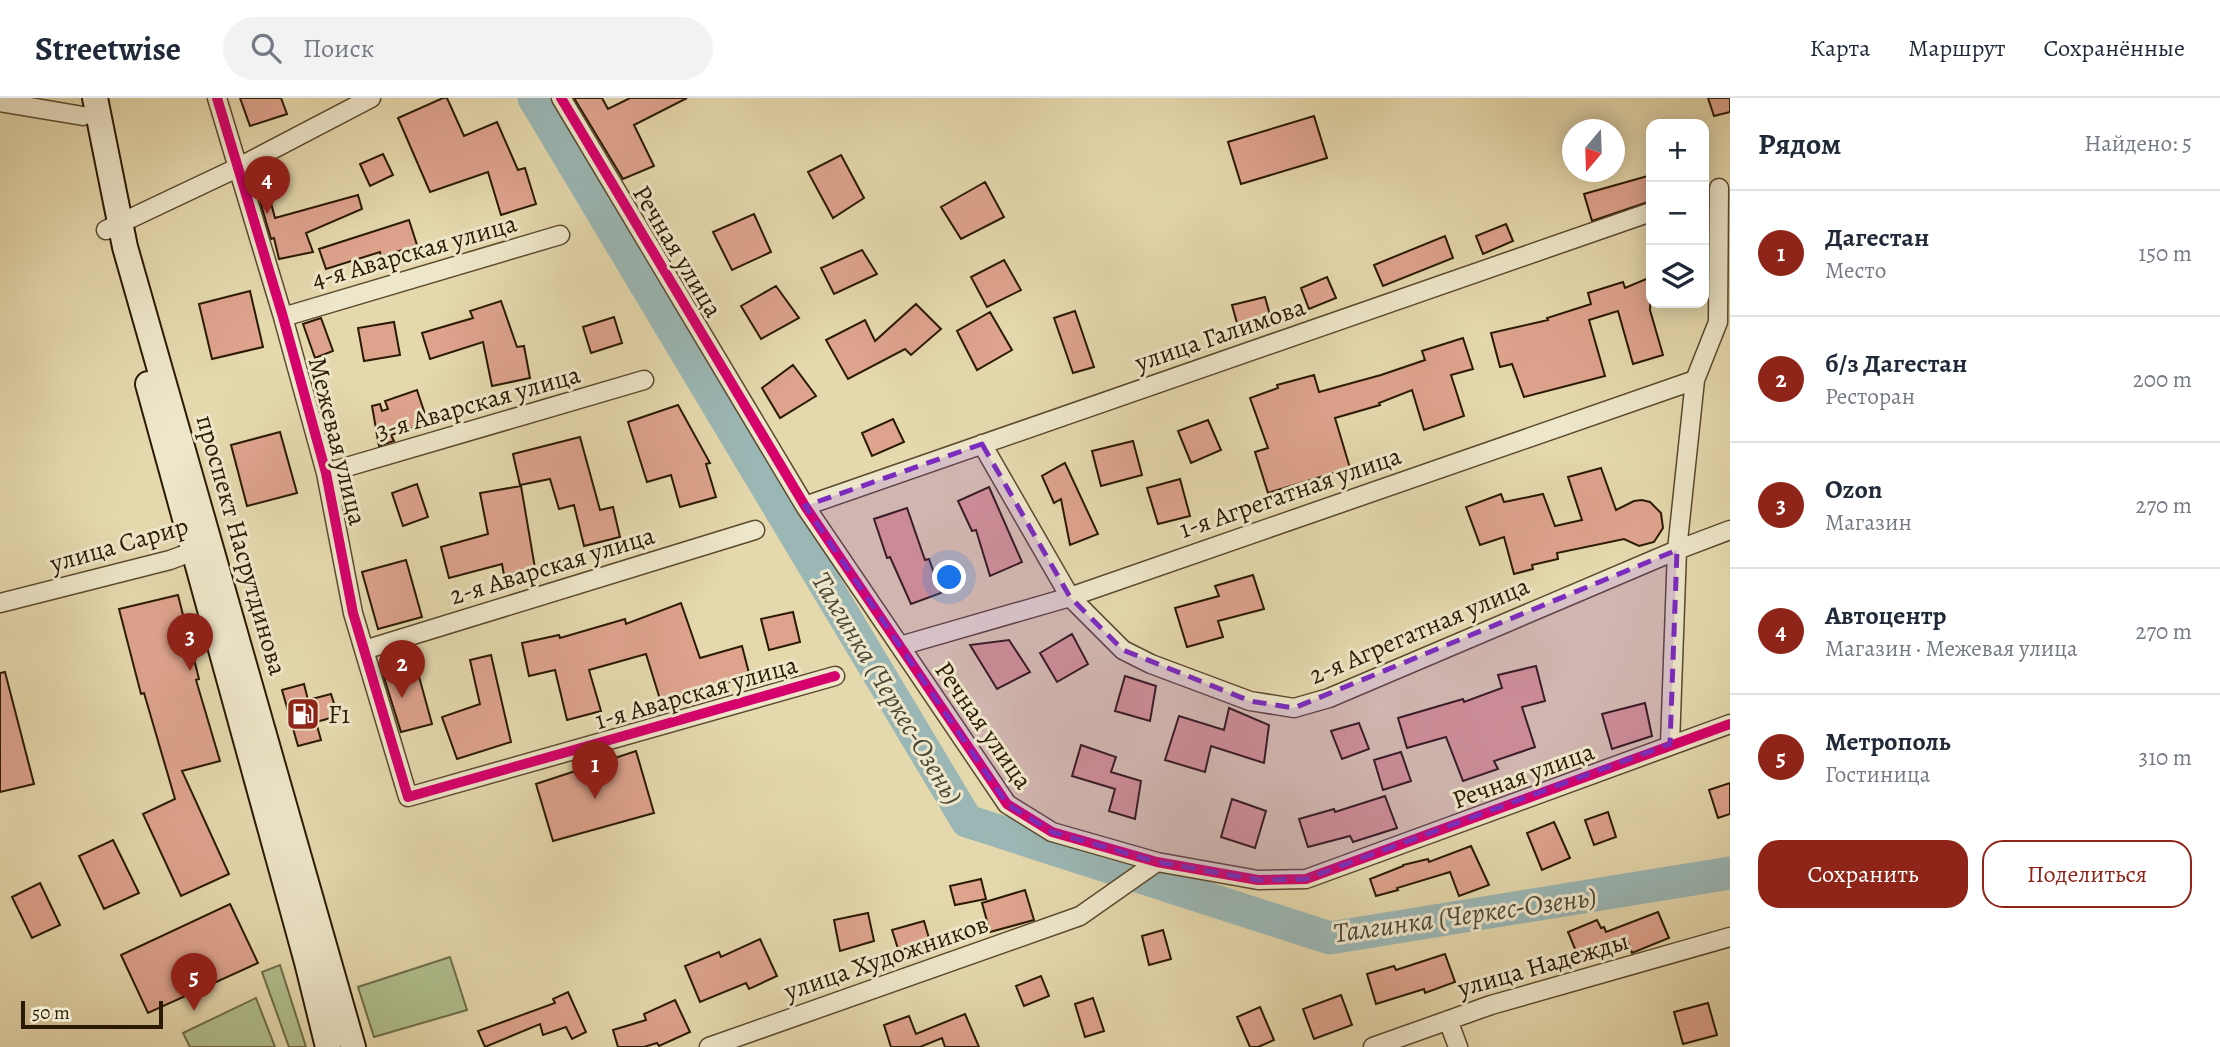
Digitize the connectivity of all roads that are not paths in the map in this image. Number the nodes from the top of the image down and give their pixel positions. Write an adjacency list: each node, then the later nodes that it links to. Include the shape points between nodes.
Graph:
1 (218, 98): 7 (street, Межевая улица)
2 (371, 98): 6 (street)
3 (561, 98): 18 (street, Речная улица)
4 (0, 102): 5 (street)
5 (86, 104): 10 (main road, проспект Насрутдинова)
6 (339, 105): 7 (street)
7 (237, 168): 10 (street); 12 (street, Межевая улица)
8 (1718, 189): 13 (street)
9 (1646, 214): 16 (street, улица Галимова)
10 (113, 227): 21 (main road, проспект Насрутдинова)
11 (560, 235): 12 (street, 4-я Аварская улица)
12 (283, 317): 17 (street, Межевая улица)
13 (1724, 319): 15 (street)
14 (644, 380): 17 (street, 3-я Аварская улица)
15 (1695, 380): 22 (street); 23 (street, 1-я Агрегатная улица)
16 (982, 444): 18 (street, улица Галимова); 23 (street, 2-я Агрегатная улица)
17 (326, 473): 26 (street, Межевая улица)
18 (805, 506): 25 (street, Речная улица)
19 (755, 530): 26 (street, 2-я Аварская улица)
20 (1730, 530): 22 (street, 2-я Агрегатная улица)
21 (203, 548): 24 (street, улица Сарир); 34 (main road, проспект Насрутдинова); 35 (main road, проспект Насрутдинова)
22 (1677, 550): 23 (street, 2-я Агрегатная улица, via 1329,698 1294,708 1250,701 1133,655); 29 (street)
23 (1070, 597): 25 (street, 1-я Агрегатная улица)
24 (0, 603)
25 (900, 646): 31 (street, Речная улица, via 1007,804 1052,832)
26 (364, 650): 30 (street, Межевая улица)
27 (835, 676): 30 (street, 1-я Аварская улица)
28 (1730, 724): 29 (street, Речная улица)
29 (1670, 744): 31 (street, Речная улица, via 1306,879 1258,880)
30 (408, 797)
31 (1157, 862): 36 (street, улица Художников, via 1080,916)
32 (1730, 937): 33 (street, улица Надежды)
33 (1448, 1020): 37 (street, улица Надежды); 38 (street)
34 (328, 1047)
35 (353, 1047)
36 (709, 1047)
37 (1373, 1047)
38 (1458, 1047)

